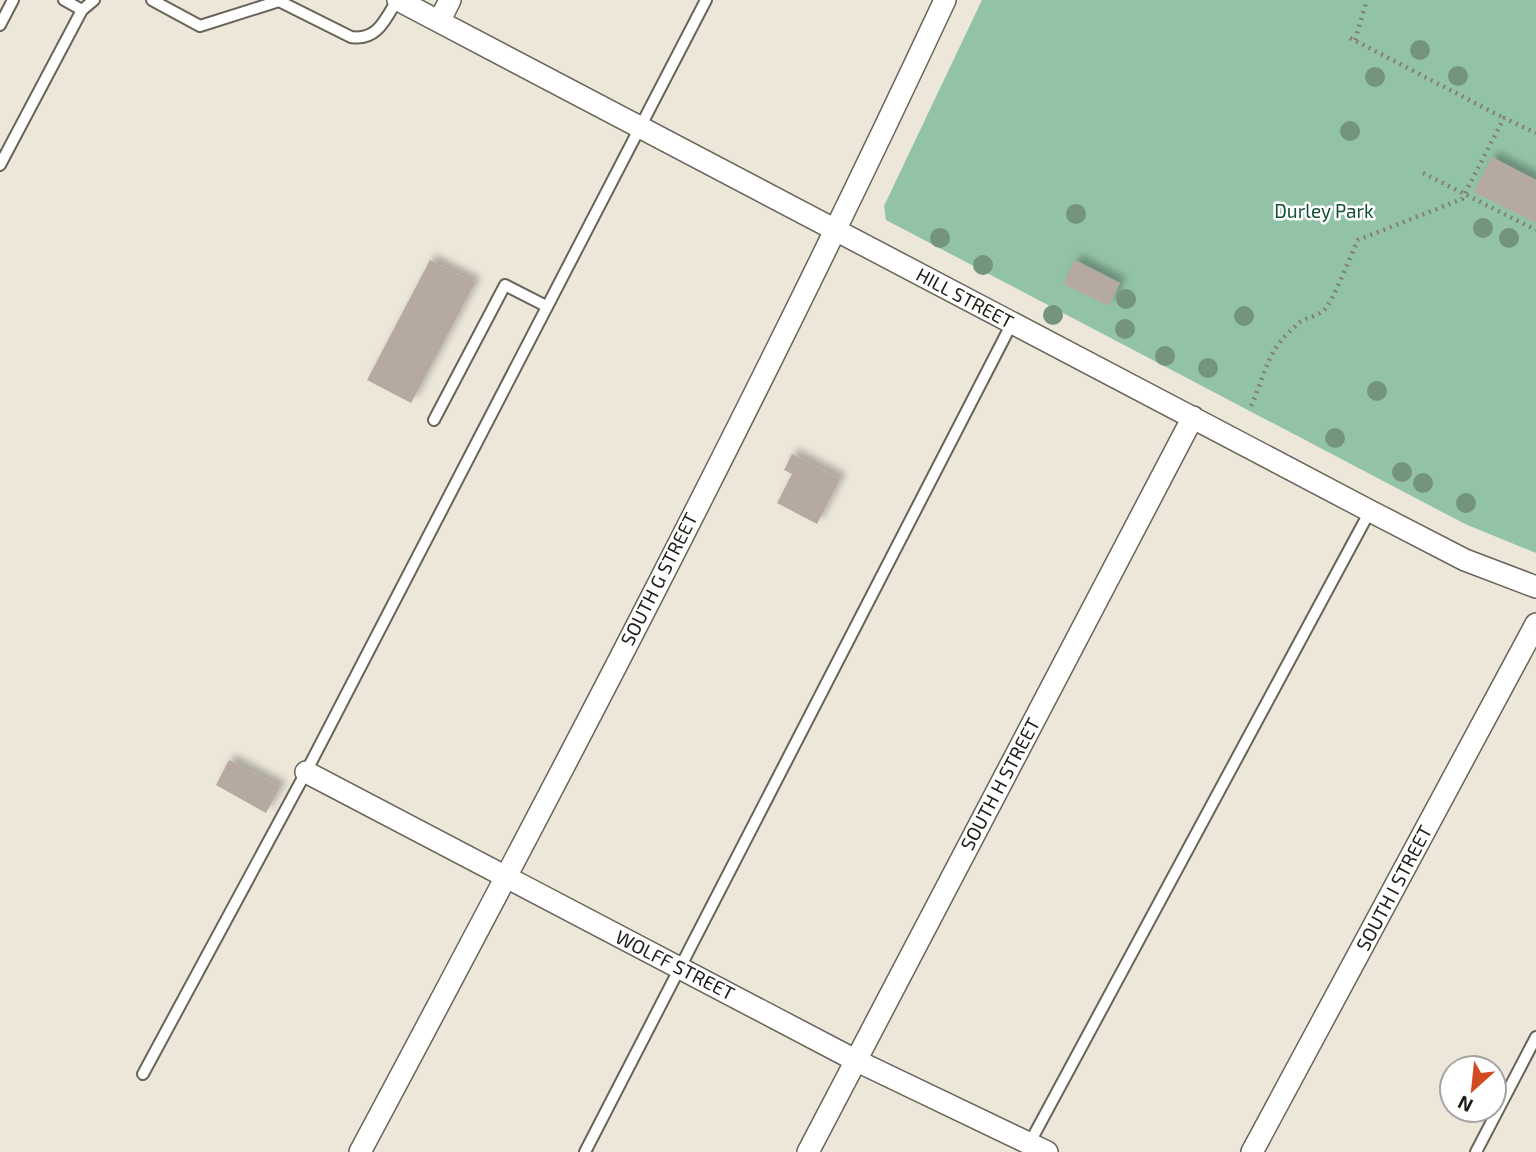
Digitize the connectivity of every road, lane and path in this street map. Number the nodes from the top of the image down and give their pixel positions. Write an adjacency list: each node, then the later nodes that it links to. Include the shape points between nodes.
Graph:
1 (13, 0): 13 (lane)
2 (64, 0): 11 (lane)
3 (94, 0): 11 (lane)
4 (152, 0): 10 (lane, via 200,26)
5 (398, 0): 10 (lane, via 375,34 363,39); 12 (street, HILL STREET)
6 (450, 0): 12 (street)
7 (706, 0): 15 (lane)
8 (945, 0): 20 (street, SOUTH G STREET)
9 (1367, 0): 14 (path, via 1353,39)
10 (278, 1)
11 (82, 10): 17 (lane)
12 (440, 20): 15 (street, HILL STREET)
13 (0, 25)
14 (1504, 118): 16 (path); 19 (path)
15 (641, 128): 20 (street, HILL STREET); 22 (lane)
16 (1536, 133)
17 (0, 165)
18 (1423, 173): 19 (path)
19 (1465, 195): 21 (path); 24 (path, via 1358,240 1325,309 1302,320 1278,343 1264,366)
20 (837, 229): 23 (street, HILL STREET); 31 (street, SOUTH G STREET)
21 (1536, 230)
22 (547, 306): 26 (lane, via 505,285); 30 (lane)
23 (1012, 323): 25 (street, HILL STREET); 32 (lane)
24 (1251, 406)
25 (1193, 417): 27 (street, HILL STREET); 34 (street, SOUTH H STREET)
26 (434, 420)
27 (1370, 511): 28 (street, HILL STREET, via 1465,560); 36 (lane)
28 (1536, 587)
29 (1536, 624): 40 (street, SOUTH I STREET)
30 (306, 772): 31 (street, WOLFF STREET); 35 (lane)
31 (506, 878): 32 (street, WOLFF STREET); 37 (street, SOUTH G STREET)
32 (681, 968): 34 (street, WOLFF STREET); 38 (lane)
33 (1536, 1037): 41 (lane)
34 (855, 1060): 36 (street, WOLFF STREET); 39 (street, SOUTH H STREET)
35 (144, 1074)
36 (1034, 1149)
37 (360, 1152)
38 (584, 1152)
39 (808, 1152)
40 (1252, 1152)
41 (1476, 1152)

